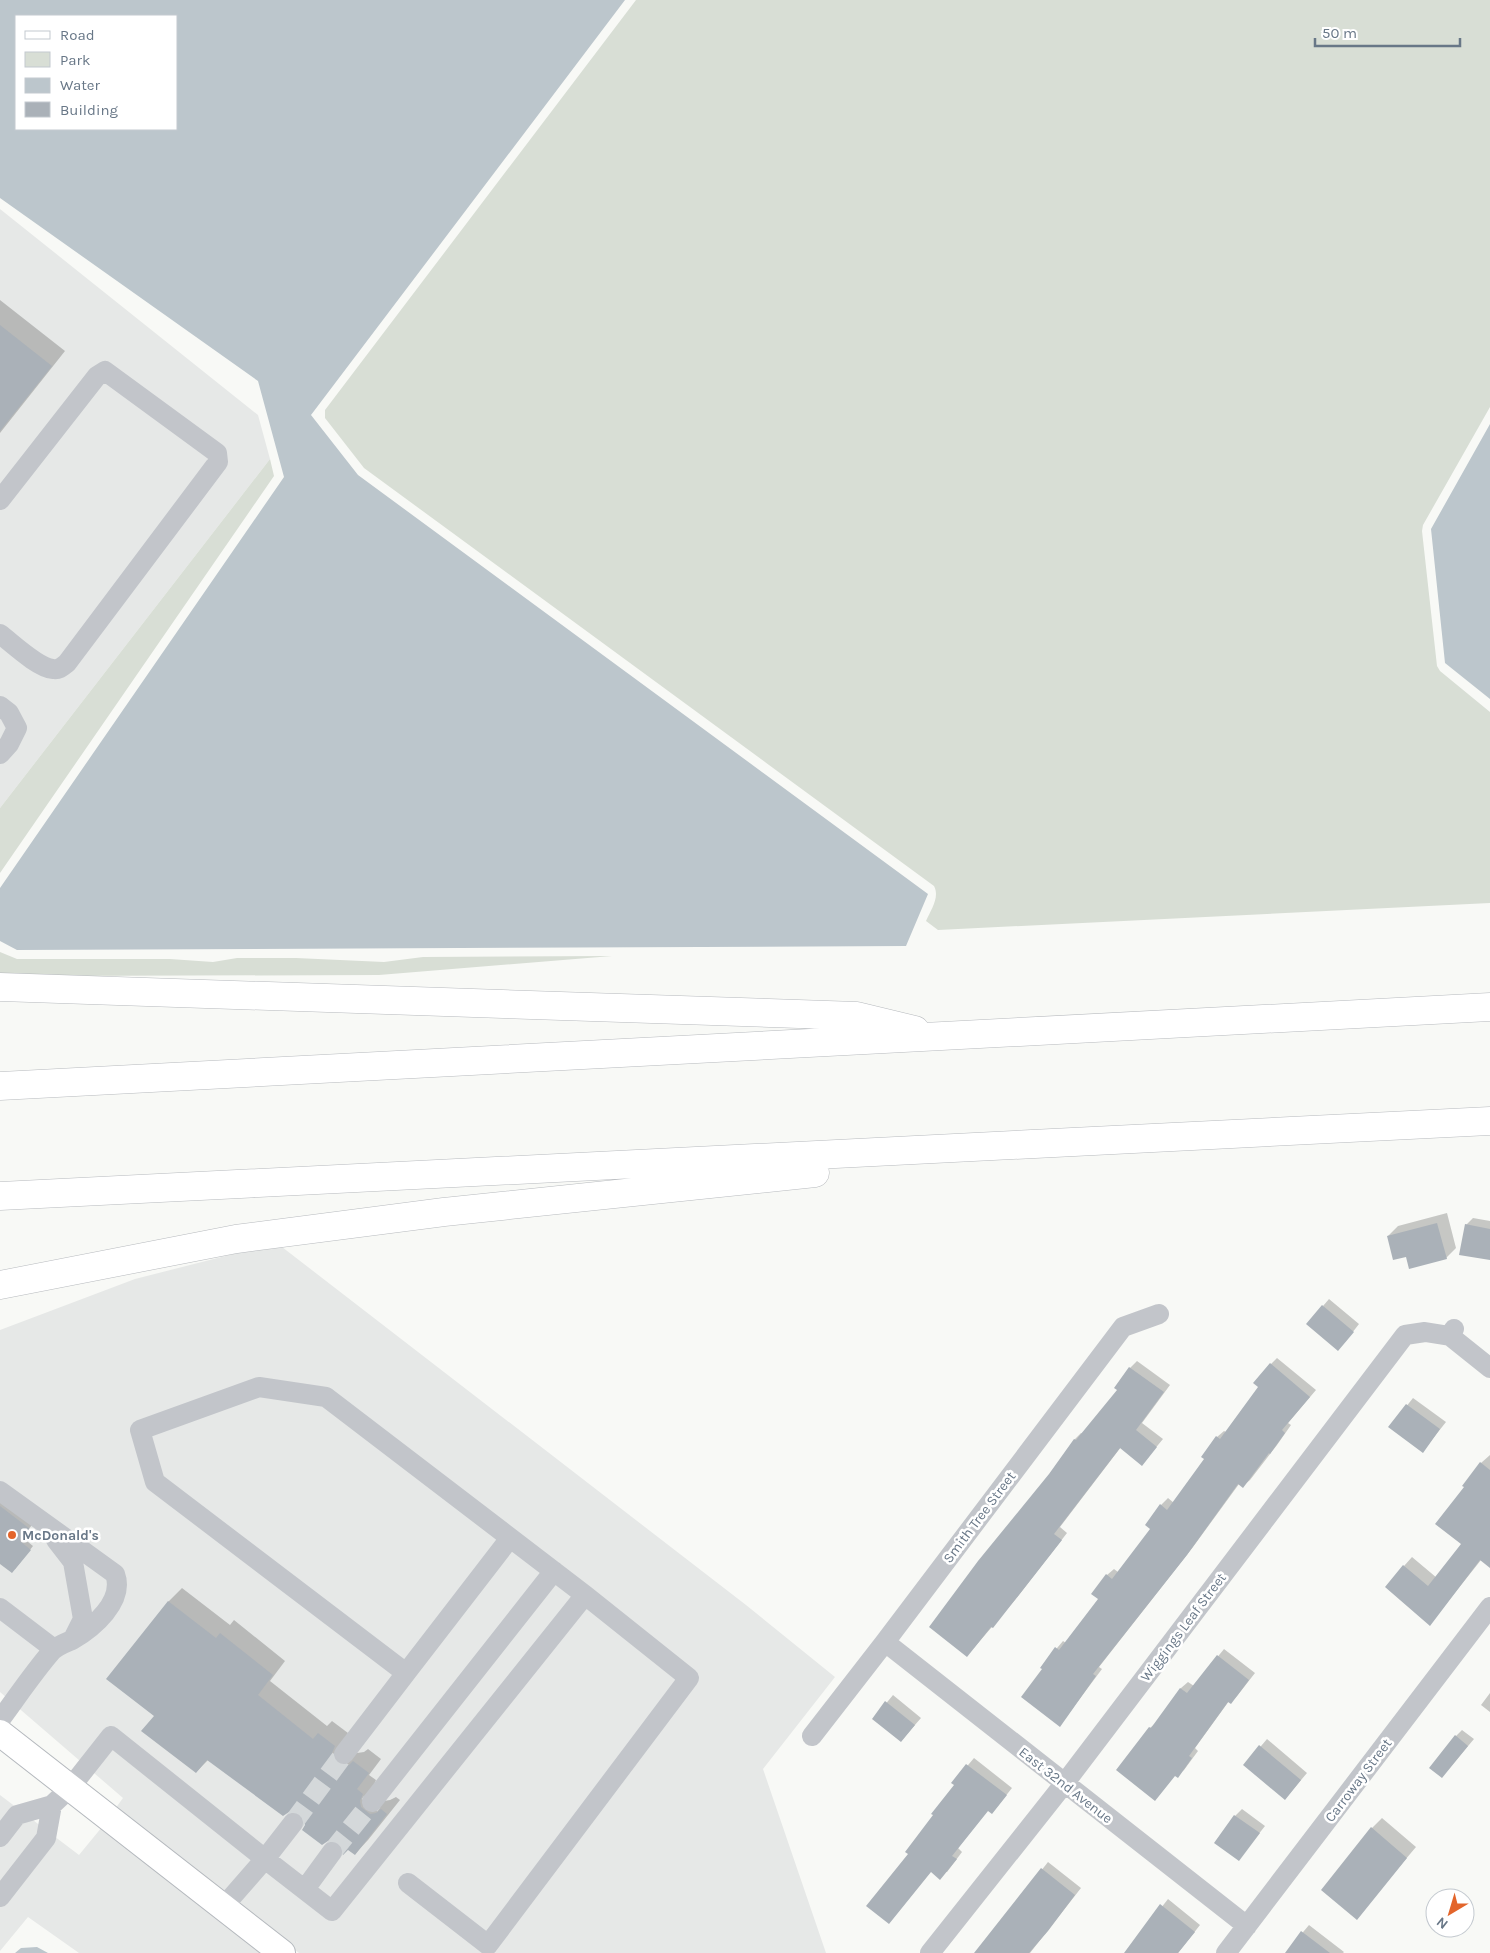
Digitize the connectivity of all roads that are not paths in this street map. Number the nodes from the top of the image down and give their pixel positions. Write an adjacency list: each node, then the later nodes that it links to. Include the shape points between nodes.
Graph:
1 (0, 500): 2 (street, via 97,376 105,371 218,452 218,462 67,663 59,669 43,666)
2 (0, 634)
3 (0, 706): 4 (street, via 9,713 16,728)
4 (0, 754)
5 (0, 987): 7 (highway, via 858,1016)
6 (1490, 1007): 7 (highway)
7 (946, 1037): 8 (highway)
8 (0, 1086)
9 (1490, 1121): 10 (highway)
10 (1080, 1142): 11 (highway); 12 (highway, via 444,1212 236,1239)
11 (0, 1196)
12 (0, 1285)
13 (1159, 1314): 23 (street, Smith Tree Street, via 1123,1327)
14 (1490, 1368): 30 (street, Wiggings Leaf Street, via 1452,1332 1405,1336)
15 (0, 1491): 16 (street)
16 (42, 1522): 22 (street, via 73,1562 83,1619); 22 (street, via 115,1574 118,1581 110,1606 92,1626)
17 (510, 1538): 18 (street); 25 (street); 25 (street, via 326,1397 259,1387 140,1430 155,1482)
18 (554, 1571): 19 (street); 32 (street)
19 (585, 1596): 37 (street, via 689,1678 488,1945); 38 (street, via 332,1911)
20 (1490, 1607): 41 (street, Carroway Street)
21 (0, 1608): 24 (street)
22 (73, 1639): 24 (street)
23 (885, 1642): 28 (street, Smith Tree Street); 30 (street, East 32nd Avenue)
24 (54, 1649): 26 (street)
25 (406, 1673): 29 (street)
26 (0, 1720)
27 (0, 1734): 31 (main road)
28 (812, 1736)
29 (344, 1754)
30 (1064, 1784): 41 (street, East 32nd Avenue); 43 (street, Wiggings Leaf Street)
31 (61, 1796): 34 (street, via 17,1815); 36 (street, via 111,1736); 39 (street, via 46,1838); 40 (main road)
32 (372, 1802)
33 (293, 1824): 36 (street)
34 (0, 1837)
35 (332, 1852): 38 (street)
36 (265, 1859): 38 (street); 40 (street)
37 (408, 1883)
38 (305, 1889)
39 (0, 1897)
40 (223, 1907): 42 (main road)
41 (1247, 1926): 44 (street, Carroway Street)
42 (282, 1953)
43 (930, 1953)
44 (1226, 1953)

